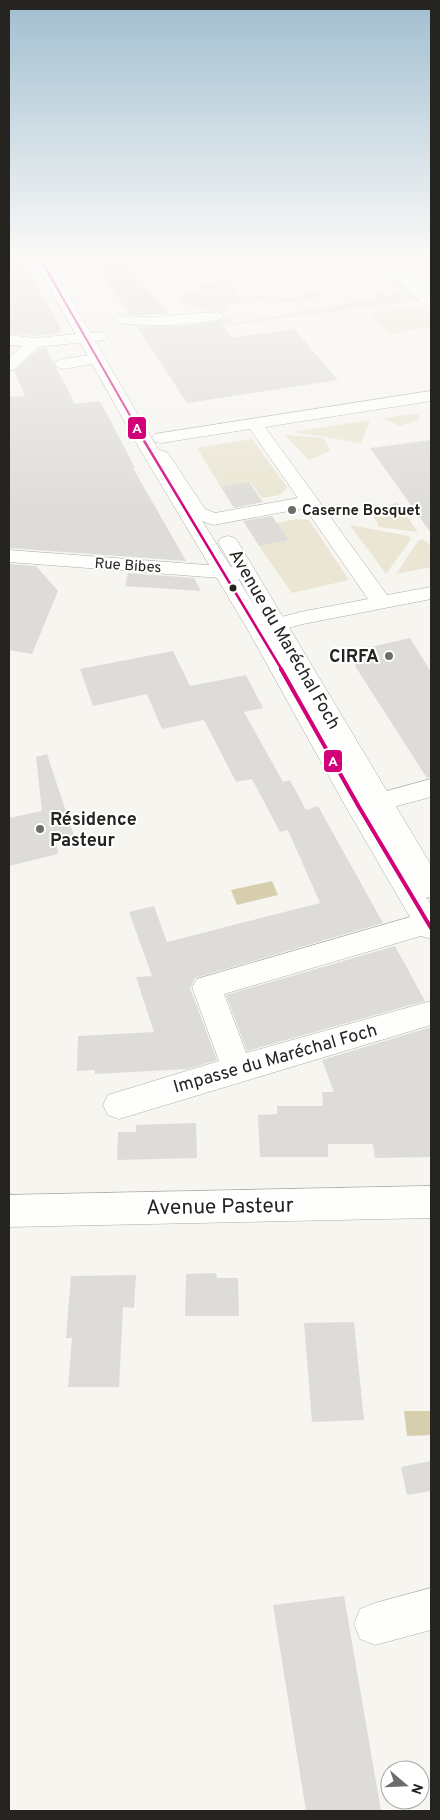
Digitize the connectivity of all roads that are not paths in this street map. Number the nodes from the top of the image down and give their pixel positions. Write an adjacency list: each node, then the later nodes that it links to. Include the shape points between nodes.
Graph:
1 (32, 345): 6 (main road)
2 (95, 345): 5 (main road, Avenue du Maréchal Foch)
3 (97, 345): 9 (main road, Avenue du Maréchal Foch)
4 (64, 359): 5 (main road)
5 (98, 359): 9 (main road, Avenue du Maréchal Foch)
6 (9, 366)
7 (431, 396): 8 (main road)
8 (254, 424): 9 (main road); 10 (main road)
9 (156, 444): 11 (main road, Avenue du Maréchal Foch)
10 (310, 502): 11 (main road); 16 (main road)
11 (209, 528): 13 (main road, Avenue du Maréchal Foch); 14 (main road, Avenue du Maréchal Foch)
12 (9, 556): 13 (main road, Rue Bibes)
13 (224, 572): 14 (main road, Rue Bibes); 17 (main road, Avenue du Maréchal Foch)
14 (248, 574): 17 (main road, Avenue du Maréchal Foch)
15 (431, 593): 16 (main road)
16 (382, 603): 17 (main road, via 300,618)
17 (269, 628): 19 (main road, Avenue du Maréchal Foch)
18 (431, 788): 19 (main road)
19 (370, 805): 20 (main road, Avenue du Maréchal Foch); 21 (main road, Avenue du Maréchal Foch)
20 (431, 888)
21 (430, 925): 23 (main road, via 207,987)
22 (431, 1013): 23 (main road, Impasse du Maréchal Foch)
23 (237, 1069): 24 (main road, Impasse du Maréchal Foch)
24 (120, 1105)
25 (431, 1202): 26 (main road, Avenue Pasteur)
26 (9, 1211)
27 (431, 1609): 28 (main road)
28 (375, 1624)

